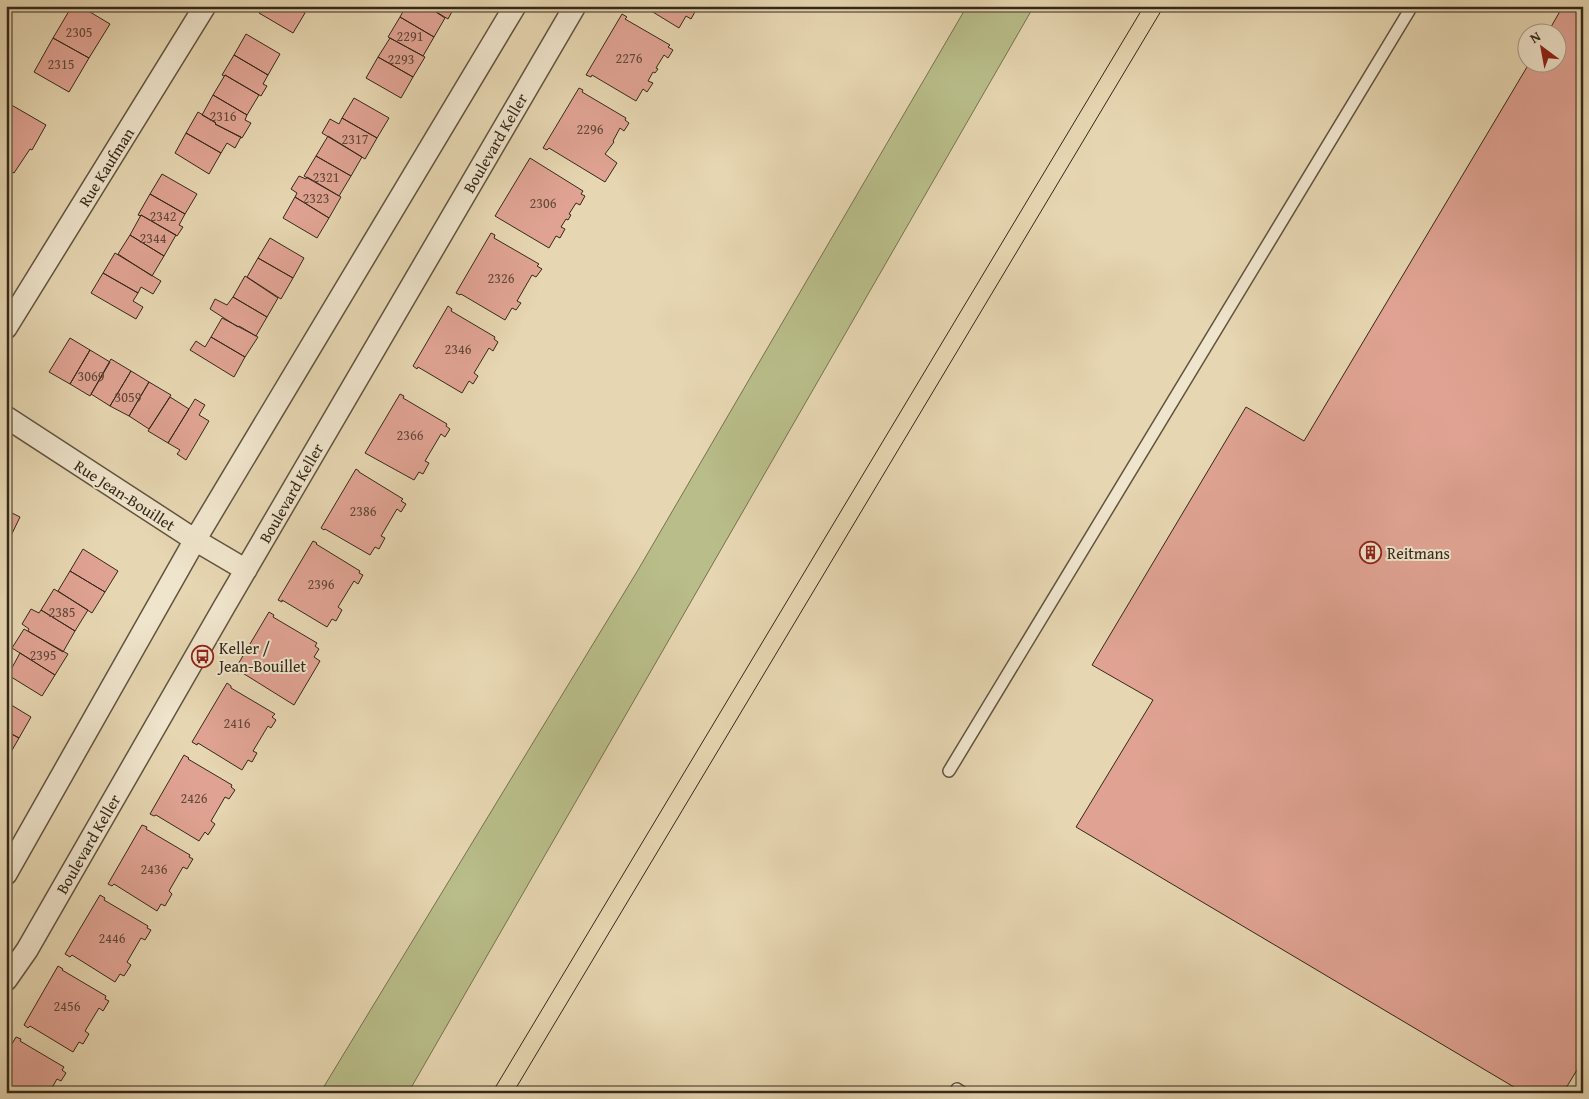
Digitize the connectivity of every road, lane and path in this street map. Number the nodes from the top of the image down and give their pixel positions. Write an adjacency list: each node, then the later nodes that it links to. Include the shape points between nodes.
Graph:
1 (205, 6): 5 (street, Rue Kaufman)
2 (515, 6): 7 (street)
3 (575, 6): 8 (street, Boulevard Keller)
4 (1412, 6): 9 (lane)
5 (6, 328)
6 (6, 418): 7 (street, Rue Jean-Bouillet)
7 (195, 540): 8 (street, Rue Jean-Bouillet); 10 (street)
8 (246, 570): 11 (street, Boulevard Keller, via 27,950)
9 (949, 771)
10 (6, 874)
11 (6, 980)

